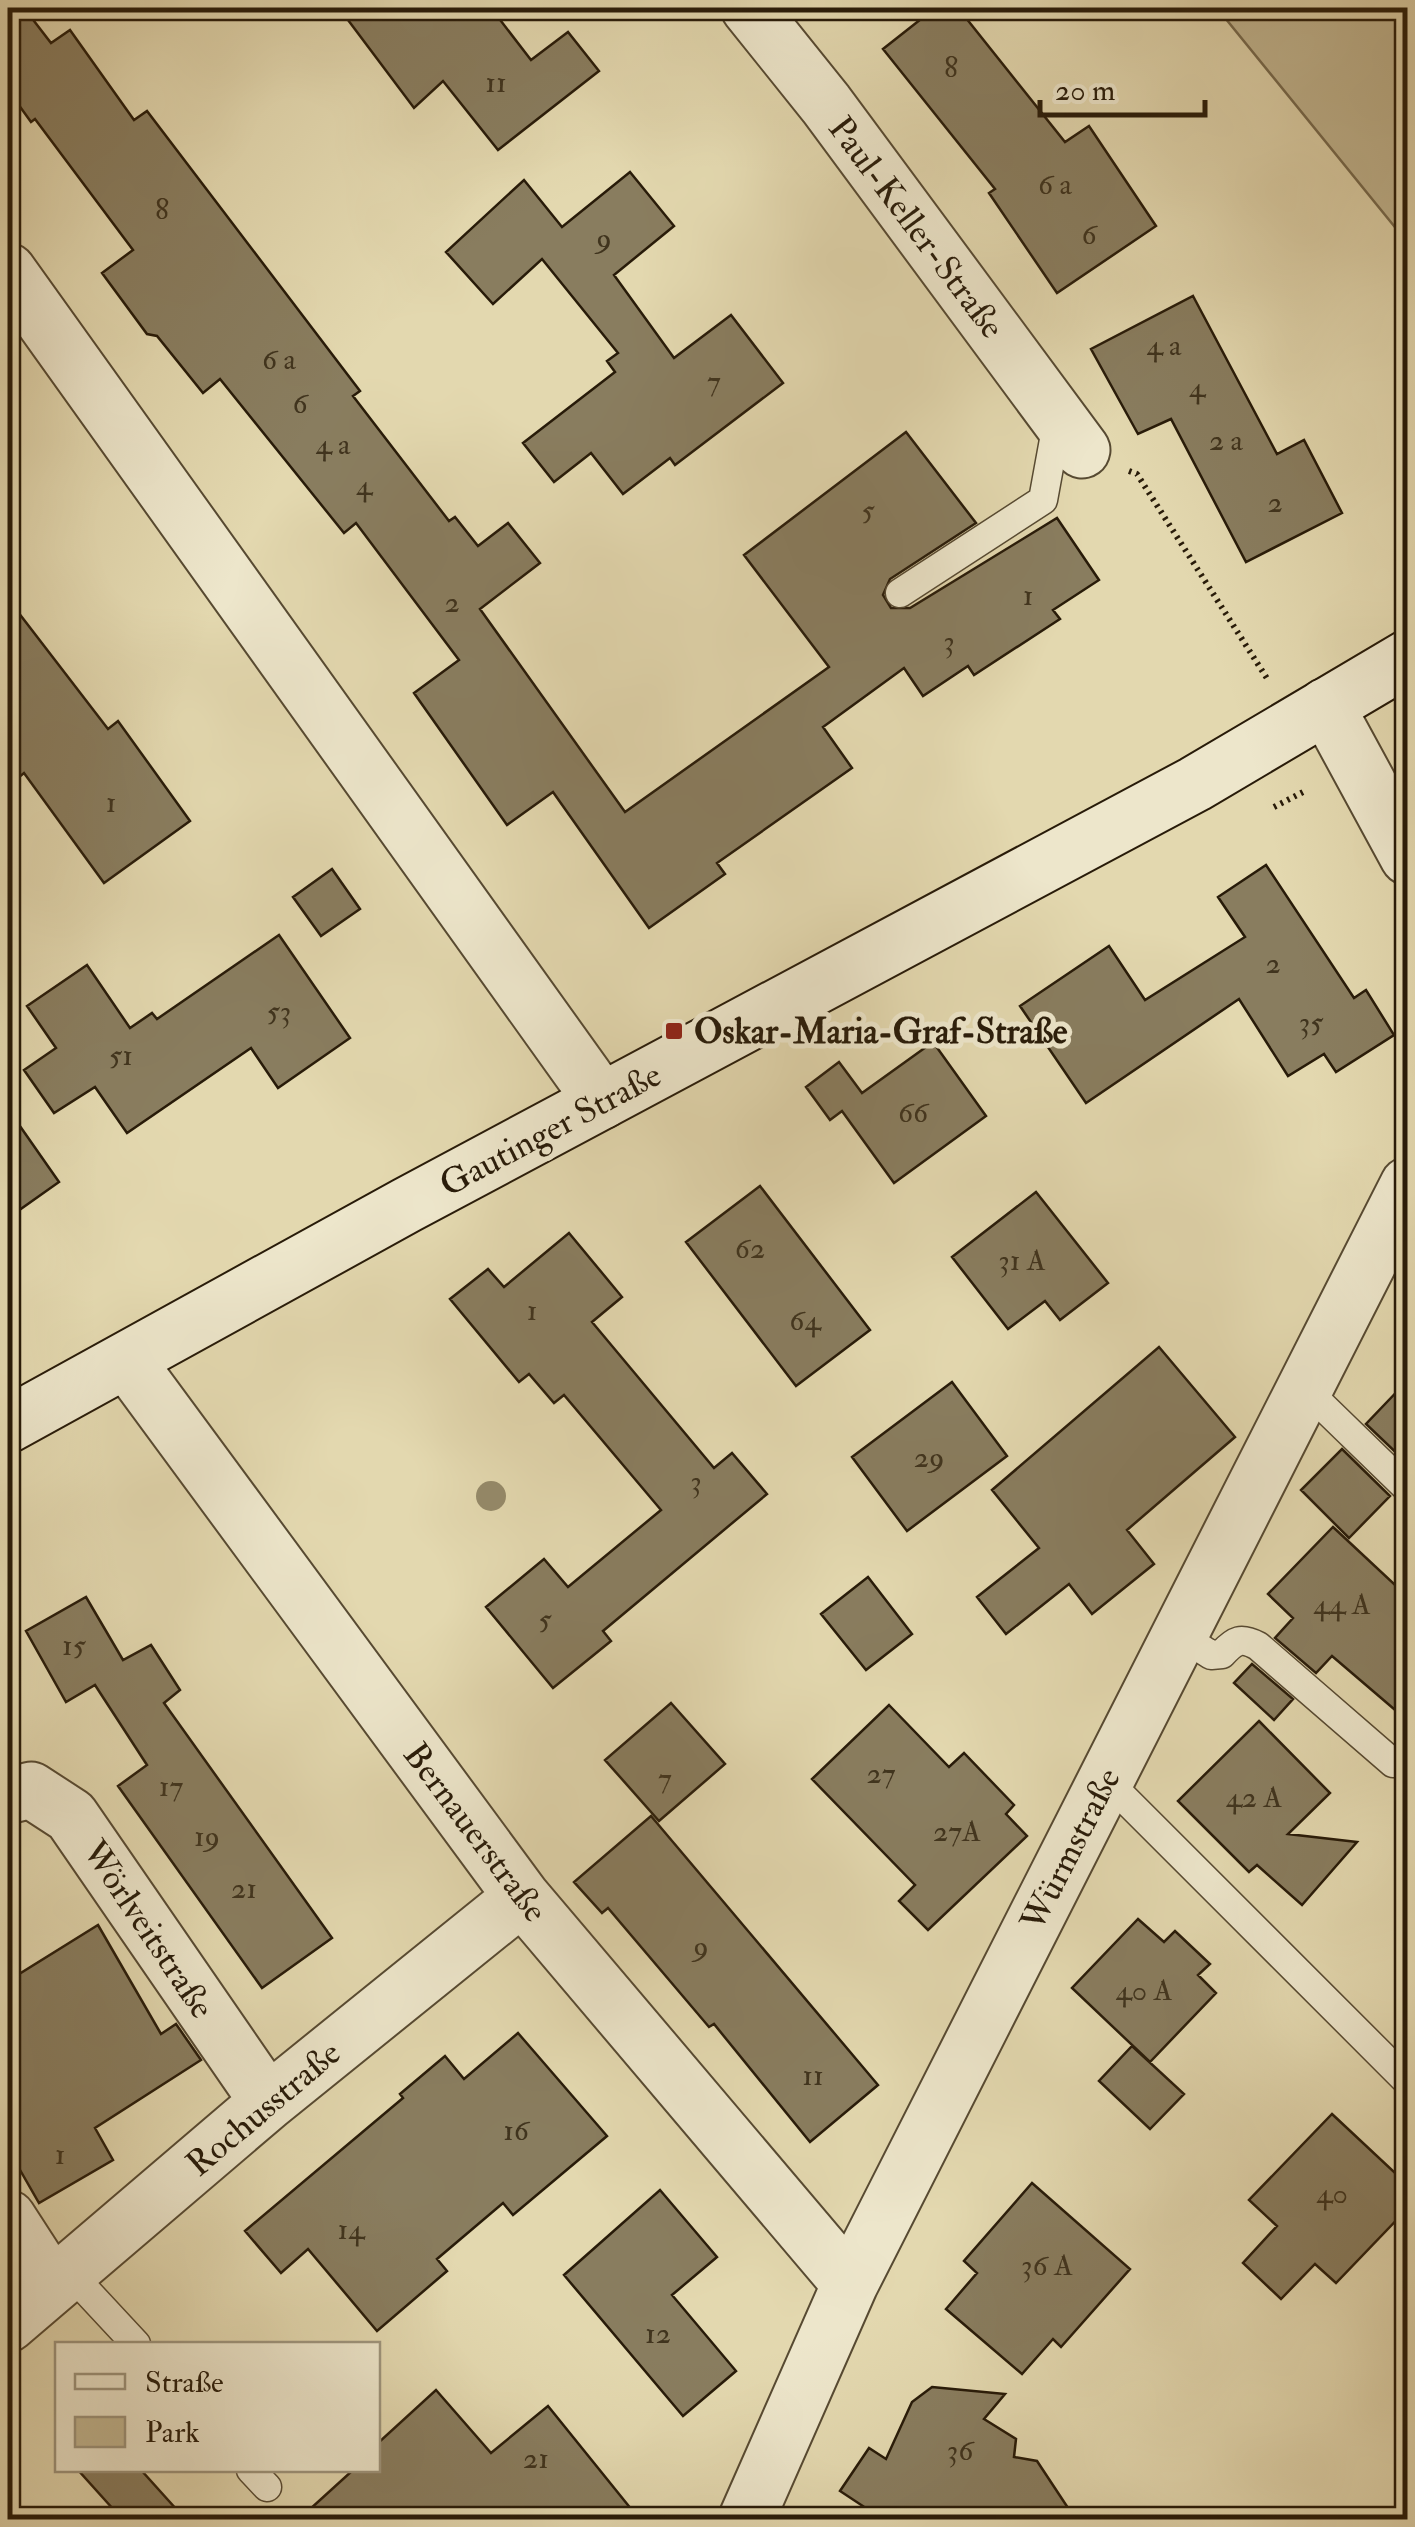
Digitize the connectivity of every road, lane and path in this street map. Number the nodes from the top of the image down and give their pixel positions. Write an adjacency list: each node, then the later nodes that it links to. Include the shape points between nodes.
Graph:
1 (749, 8): 3 (street, Paul-Keller-Straße)
2 (8, 270): 11 (street)
3 (1070, 434): 4 (lane, via 1043,500); 6 (path, via 1136,474)
4 (900, 593)
5 (1408, 658): 7 (street, Gautinger Straße)
6 (1274, 688)
7 (1326, 706): 8 (street); 11 (street, Gautinger Straße, via 1195,784)
8 (1356, 766): 9 (path); 10 (street)
9 (1257, 816)
10 (1408, 857)
11 (602, 1101): 13 (street, Gautinger Straße)
12 (1408, 1186): 14 (street, Würmstraße)
13 (126, 1361): 15 (street, Gautinger Straße); 21 (street, Bernauerstraße)
14 (1302, 1386): 16 (lane); 17 (street, Würmstraße)
15 (8, 1425)
16 (1408, 1489)
17 (1178, 1634): 18 (lane, via 1211,1654 1245,1639 1258,1646); 19 (street, Würmstraße)
18 (1393, 1763)
19 (1105, 1779): 22 (lane); 26 (street, Würmstraße)
20 (8, 1796): 23 (street, Wörlveitstraße, via 31,1790 72,1816)
21 (522, 1897): 23 (street, Rochusstraße); 26 (street, Bernauerstraße)
22 (1404, 2078)
23 (268, 2102): 25 (street, Rochusstraße)
24 (8, 2218): 25 (street)
25 (60, 2279): 27 (street, Rochusstraße); 28 (lane)
26 (850, 2284): 29 (street, Würmstraße)
27 (8, 2324)
28 (134, 2342)
29 (746, 2520)

